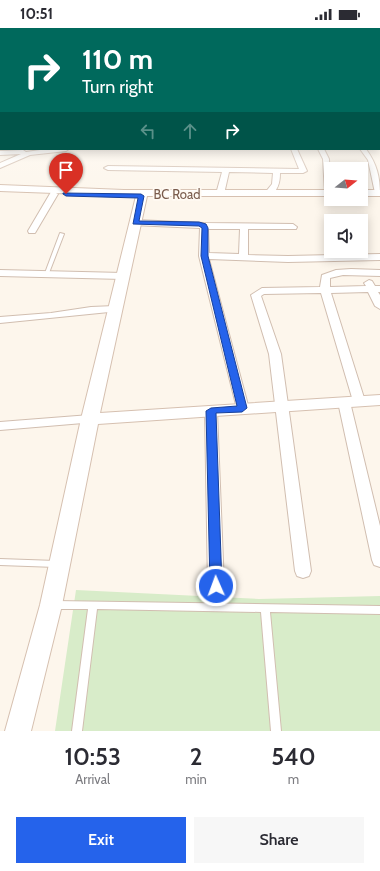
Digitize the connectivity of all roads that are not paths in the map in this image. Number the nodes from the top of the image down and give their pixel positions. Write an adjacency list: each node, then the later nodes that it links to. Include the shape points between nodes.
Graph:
1 (50, 150): 5 (street)
2 (294, 150): 11 (street, via 303,170)
3 (322, 150): 7 (street)
4 (363, 150): 20 (street, via 372,160)
5 (35, 151): 6 (street); 8 (street)
6 (0, 153)
7 (326, 162)
8 (0, 166)
9 (108, 168): 10 (street)
10 (226, 170): 11 (street); 14 (street)
11 (277, 171): 15 (street, via 276,185)
12 (0, 189): 13 (street, BC Road); 18 (street, BC Road)
13 (54, 194): 18 (street, BC Road); 25 (street)
14 (220, 194): 15 (street, BC Road); 18 (street, BC Road)
15 (268, 194): 16 (street, BC Road)
16 (324, 194)
17 (324, 194): 18 (street, BC Road)
18 (142, 195): 21 (street)
19 (368, 195): 20 (street)
20 (380, 195)
21 (135, 223): 22 (street); 34 (street)
22 (204, 226): 23 (street); 27 (street)
23 (244, 226): 24 (street); 28 (street)
24 (293, 227)
25 (32, 231)
26 (62, 234): 31 (lane)
27 (204, 256): 28 (street); 43 (street)
28 (243, 257): 29 (street)
29 (380, 257)
30 (0, 273): 31 (street)
31 (47, 273): 34 (street)
32 (365, 273): 33 (street); 35 (street); 36 (street, via 328,275 325,277)
33 (380, 273)
34 (123, 276): 38 (street)
35 (376, 289): 36 (street); 37 (street)
36 (325, 290): 41 (street); 42 (street, via 262,291 256,295 275,354)
37 (380, 306)
38 (115, 309): 39 (street); 45 (street)
39 (0, 320)
40 (380, 400): 41 (street)
41 (351, 401): 42 (street); 47 (street)
42 (280, 406): 43 (street); 50 (street)
43 (242, 408): 44 (street)
44 (211, 411): 45 (street); 51 (street)
45 (90, 419): 46 (street); 49 (street)
46 (0, 426)
47 (380, 560)
48 (0, 562): 49 (lane)
49 (60, 564): 52 (street)
50 (303, 570)
51 (216, 586)
52 (52, 605): 53 (lane); 56 (street)
53 (93, 606): 54 (lane); 57 (lane)
54 (265, 608): 55 (lane); 58 (lane)
55 (380, 610)
56 (18, 731)
57 (77, 731)
58 (276, 731)

